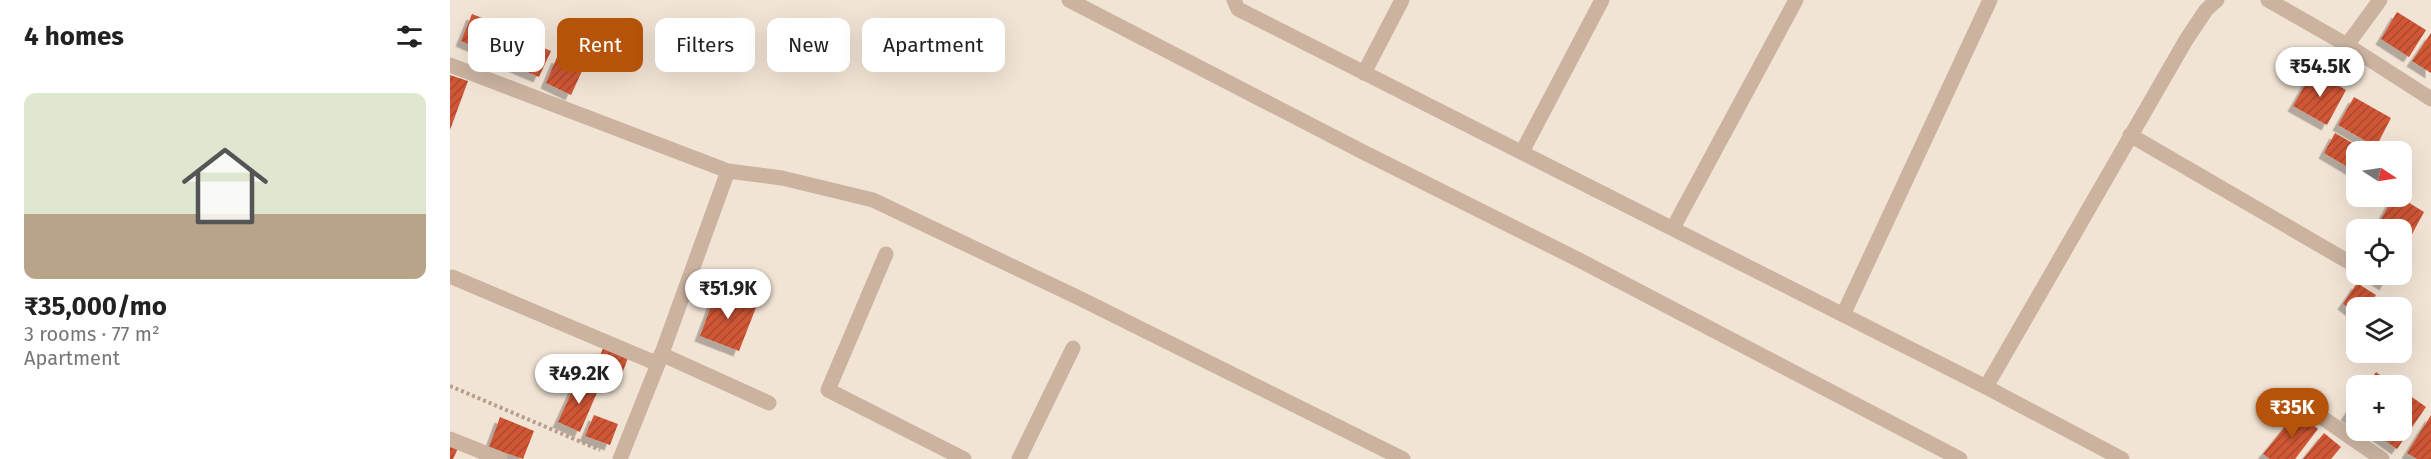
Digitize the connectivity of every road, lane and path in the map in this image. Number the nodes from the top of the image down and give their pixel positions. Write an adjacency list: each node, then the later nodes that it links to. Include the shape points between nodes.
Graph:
1 (1069, 0): 34 (street, via 1592,266)
2 (1234, 0): 12 (street, via 1238,9)
3 (1402, 0): 12 (street)
4 (1602, 0): 15 (street)
5 (1796, 0): 17 (street)
6 (1990, 0): 21 (street)
7 (2217, 0): 14 (street, via 2186,40)
8 (2268, 0): 10 (street)
9 (2380, 0): 10 (street)
10 (2347, 45): 13 (street)
11 (450, 65): 16 (street)
12 (1364, 72): 15 (street)
13 (2431, 99)
14 (2130, 135): 19 (street); 25 (street)
15 (1522, 152): 17 (street)
16 (729, 171): 23 (street); 33 (street, via 782,178 873,200)
17 (1673, 228): 21 (street)
18 (886, 254): 31 (street, via 828,390)
19 (2346, 260)
20 (452, 276): 23 (street)
21 (1843, 315): 25 (street)
22 (1073, 348): 32 (street)
23 (660, 359): 26 (street); 30 (street)
24 (450, 386): 30 (path)
25 (1986, 387): 35 (street)
26 (769, 403)
27 (2304, 405): 36 (street)
28 (450, 439): 29 (street)
29 (500, 459)
30 (620, 459)
31 (964, 459)
32 (1019, 459)
33 (1403, 459)
34 (1960, 459)
35 (2122, 459)
36 (2382, 459)

